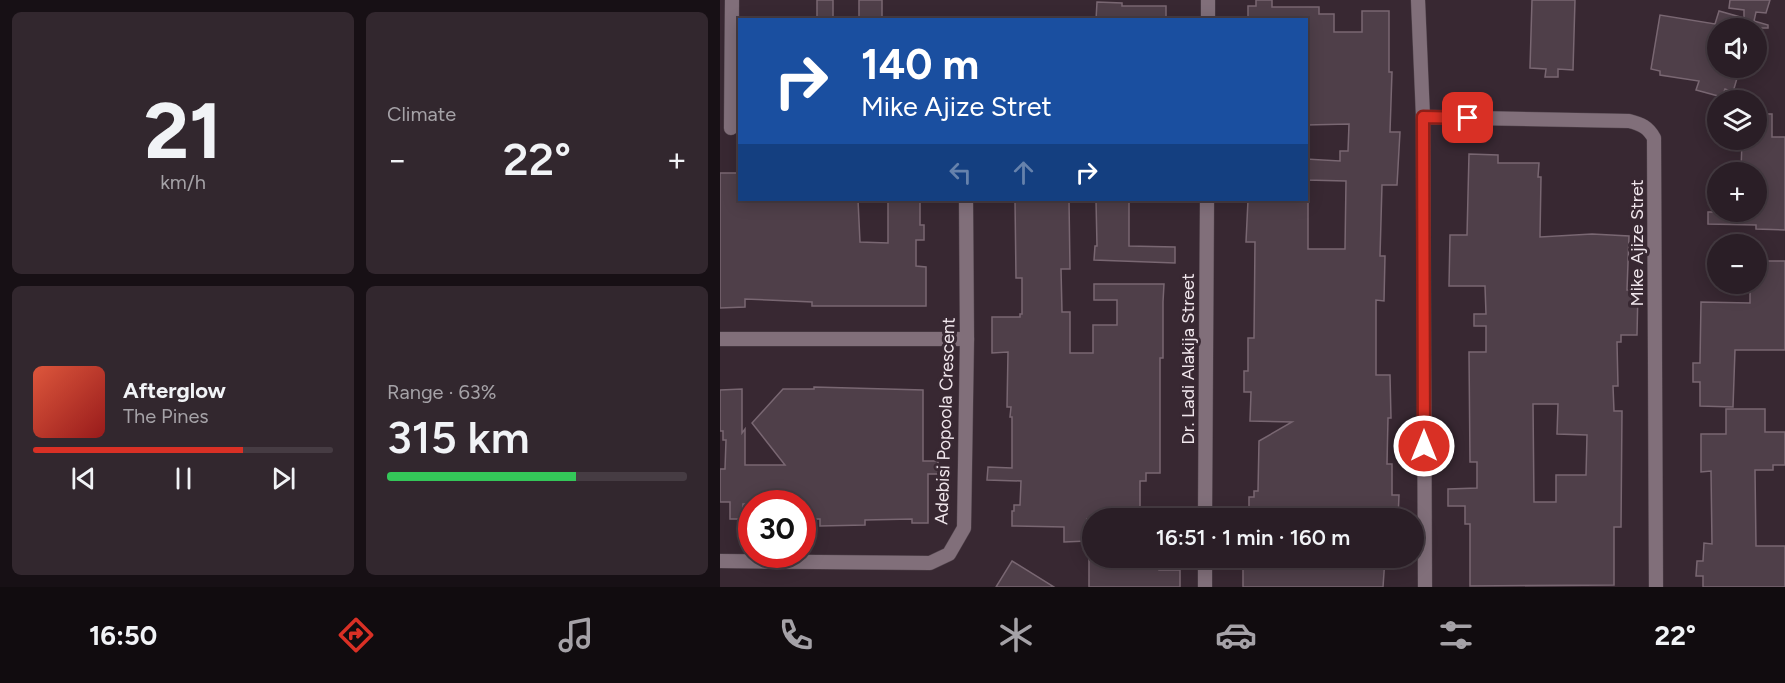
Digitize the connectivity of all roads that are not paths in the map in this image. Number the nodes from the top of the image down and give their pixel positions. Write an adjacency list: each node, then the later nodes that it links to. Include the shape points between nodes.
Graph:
1 (732, 0): 6 (street)
2 (1208, 0): 4 (street)
3 (1418, 0): 5 (street)
4 (1208, 18)
5 (1423, 117): 15 (street); 16 (street, Mike Ajize Stret, via 1629,121 1649,129 1654,138)
6 (730, 128)
7 (966, 201): 10 (street, Adebisi Popoola Crescent)
8 (1207, 201): 11 (street, Dr. Ladi Alakija Street)
9 (720, 339): 10 (street)
10 (967, 339): 12 (street, Adebisi Popoola Crescent, via 964,528 949,554 930,563)
11 (1205, 508)
12 (720, 561)
13 (1205, 568): 14 (street)
14 (1205, 587)
15 (1425, 587)
16 (1656, 587)

